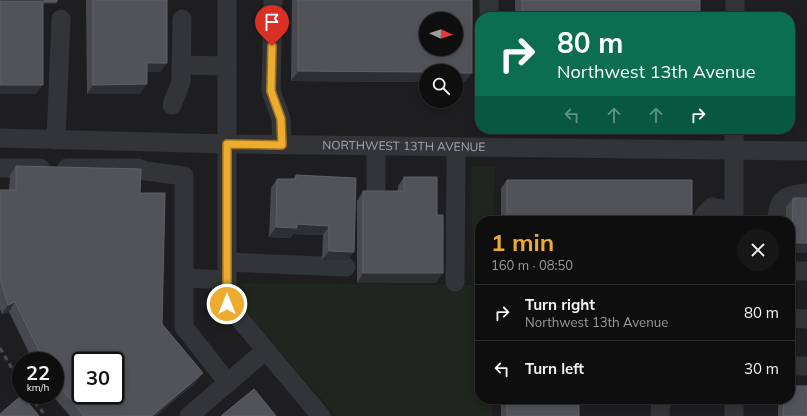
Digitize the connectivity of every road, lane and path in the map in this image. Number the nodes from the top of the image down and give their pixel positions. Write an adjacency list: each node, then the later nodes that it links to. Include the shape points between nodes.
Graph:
1 (227, 0): 10 (street)
2 (273, 0): 17 (street, via 271,91 281,119)
3 (489, 0): 5 (street)
4 (735, 0): 6 (street)
5 (489, 12)
6 (735, 12)
7 (60, 19): 14 (street)
8 (182, 19): 9 (street)
9 (181, 65): 10 (street); 11 (street, via 181,82)
10 (227, 66): 16 (street)
11 (172, 105)
12 (734, 134): 20 (street)
13 (0, 138): 14 (street, NORTHWEST 13TH AVENUE)
14 (66, 140): 15 (street, NORTHWEST 13TH AVENUE); 23 (street)
15 (133, 142): 16 (street, NORTHWEST 13TH AVENUE); 24 (street)
16 (227, 144): 17 (street, NORTHWEST 13TH AVENUE); 31 (street)
17 (282, 145): 18 (street, NORTHWEST 13TH AVENUE)
18 (376, 146): 19 (street, NORTHWEST 13TH AVENUE); 25 (street)
19 (456, 147): 20 (street, NORTHWEST 13TH AVENUE); 35 (street)
20 (734, 150): 21 (street, NORTHWEST 13TH AVENUE); 28 (street)
21 (807, 151)
22 (0, 168): 23 (street)
23 (74, 168): 24 (street)
24 (132, 168): 34 (street, via 184,176)
25 (376, 193)
26 (807, 193): 29 (street, via 795,193 784,199 777,209)
27 (704, 216): 28 (street, via 712,207)
28 (734, 216)
29 (777, 216)
30 (346, 267): 31 (street)
31 (227, 271): 34 (street); 38 (street, via 227,304)
32 (795, 271): 33 (street)
33 (807, 271)
34 (184, 278): 41 (street, via 184,327)
35 (455, 282)
36 (795, 318): 37 (street)
37 (807, 319)
38 (266, 350): 41 (street); 45 (street)
39 (795, 366): 40 (street)
40 (807, 366)
41 (228, 383): 44 (street)
42 (661, 404): 46 (street)
43 (734, 404): 47 (street)
44 (189, 416)
45 (321, 416)
46 (660, 416)
47 (734, 416)

